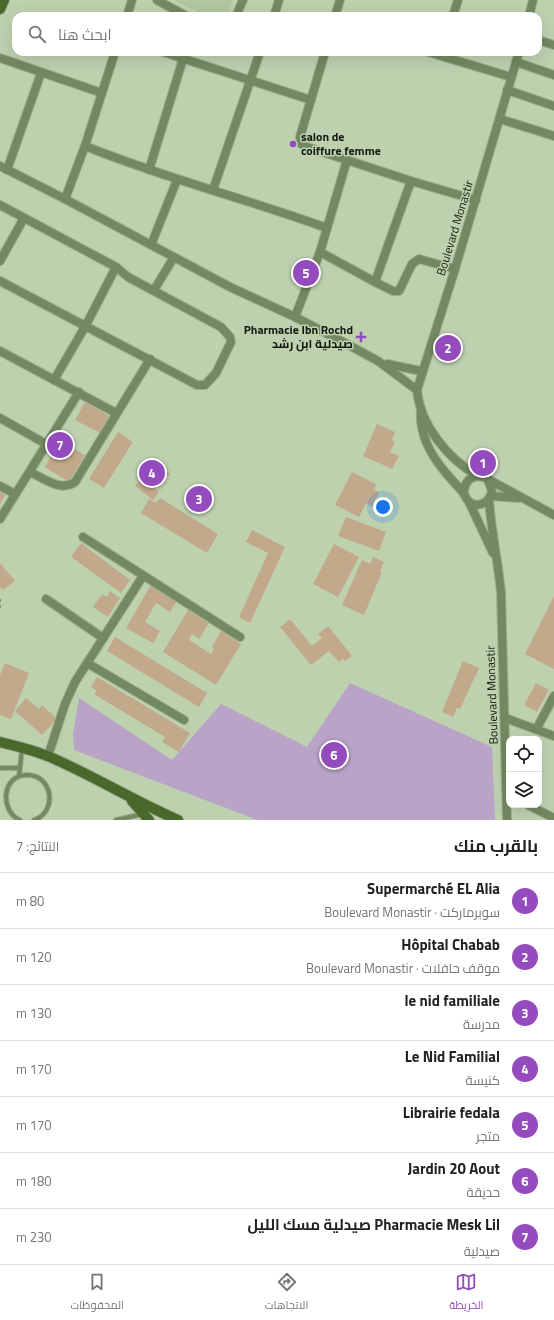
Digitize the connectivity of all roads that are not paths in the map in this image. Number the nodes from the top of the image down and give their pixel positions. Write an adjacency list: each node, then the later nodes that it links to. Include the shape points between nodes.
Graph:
1 (4, 0): 9 (street)
2 (132, 0): 10 (street)
3 (158, 0): 11 (street)
4 (243, 0): 12 (street)
5 (279, 0): 13 (street)
6 (340, 0): 14 (street)
7 (458, 0): 15 (street)
8 (533, 0): 16 (street)
9 (0, 9)
10 (128, 12)
11 (179, 12)
12 (238, 12)
13 (275, 12)
14 (336, 12)
15 (454, 12)
16 (530, 12)
17 (542, 41): 18 (street)
18 (554, 45)
19 (114, 56): 33 (street)
20 (175, 56): 26 (street)
21 (259, 56): 31 (street)
22 (324, 56): 34 (street)
23 (448, 56): 30 (street)
24 (518, 56): 27 (street, Boulevard Monastir)
25 (0, 58): 28 (street)
26 (184, 59): 31 (street); 41 (street)
27 (516, 62): 29 (street); 30 (street, Boulevard Monastir)
28 (41, 72): 33 (street); 40 (street)
29 (554, 75)
30 (511, 77): 32 (street, Boulevard Monastir)
31 (250, 80): 34 (street); 44 (street)
32 (507, 90): 35 (street); 36 (street, Boulevard Monastir)
33 (102, 94): 38 (street)
34 (312, 100): 39 (street, via 300,141 307,147)
35 (554, 106)
36 (500, 119): 37 (street); 46 (street, Boulevard Monastir)
37 (554, 136)
38 (85, 146): 41 (street); 45 (street)
39 (347, 160): 43 (street); 49 (street)
40 (3, 168): 45 (street)
41 (149, 170): 42 (street)
42 (177, 180): 44 (street); 50 (street)
43 (411, 181): 46 (street); 57 (street)
44 (213, 190): 49 (street)
45 (65, 199): 50 (street)
46 (476, 200): 55 (street, Boulevard Monastir)
47 (0, 205): 48 (street)
48 (24, 218): 53 (street); 54 (street)
49 (327, 228): 51 (street)
50 (150, 245): 52 (street)
51 (320, 252): 57 (street); 59 (street)
52 (174, 257): 58 (street); 59 (street)
53 (0, 261)
54 (116, 267): 58 (street, via 128,277); 60 (street)
55 (455, 269): 57 (street, via 419,259 412,264 399,291 392,291); 64 (street, Boulevard Monastir)
56 (0, 281): 60 (street)
57 (375, 282)
58 (154, 290): 62 (street, via 221,327 231,342 216,373 205,385 192,383)
59 (295, 317): 63 (street)
60 (86, 325): 62 (street); 65 (street)
61 (0, 350): 65 (street)
62 (150, 359): 69 (street)
63 (378, 361): 64 (street); 66 (street)
64 (422, 371): 66 (street, Boulevard Monastir)
65 (54, 380): 67 (street)
66 (417, 390): 68 (street, Boulevard Monastir)
67 (79, 392): 69 (street); 71 (street)
68 (421, 410): 73 (street, Boulevard Monastir, via 446,452); 77 (street, Boulevard Monastir, via 420,420 427,444 442,468)
69 (116, 413): 72 (street, via 70,486 59,486)
70 (0, 418): 71 (street)
71 (46, 444): 72 (street)
72 (30, 472): 76 (street)
73 (478, 476): 74 (street); 77 (street, via 468,480)
74 (488, 480): 78 (street, via 491,485); 79 (street)
75 (0, 486): 76 (street)
76 (15, 494): 82 (street)
77 (464, 494): 80 (street)
78 (490, 498): 79 (street); 80 (street, via 482,504); 84 (street, Boulevard Monastir, via 490,521)
79 (523, 498): 81 (street)
80 (469, 502): 84 (street, Boulevard Monastir, via 482,526)
81 (554, 514)
82 (0, 519)
83 (83, 537): 85 (street)
84 (499, 569): 91 (street, Boulevard Monastir)
85 (144, 576): 87 (street); 88 (street)
86 (46, 599): 88 (street)
87 (240, 637)
88 (103, 638): 89 (street)
89 (87, 663): 92 (street); 97 (street, via 70,692)
90 (554, 696): 93 (street)
91 (505, 718): 93 (street); 100 (street, Boulevard Monastir)
92 (184, 720)
93 (537, 728): 94 (street)
94 (554, 736)
95 (0, 742): 96 (street)
96 (22, 747): 97 (street); 99 (lane)
97 (48, 756): 102 (street)
98 (0, 768): 99 (lane)
99 (20, 768): 101 (lane)
100 (507, 772)
101 (19, 776): 107 (lane, via 8,785 4,800 5,807); 108 (lane, via 34,776 50,793 48,808)
102 (126, 796): 105 (street); 110 (street)
103 (507, 808): 111 (street, Boulevard Monastir)
104 (534, 808): 106 (street)
105 (147, 817): 109 (lane)
106 (554, 818)
107 (15, 820)
108 (34, 820)
109 (116, 820)
110 (178, 820)
111 (507, 820)

